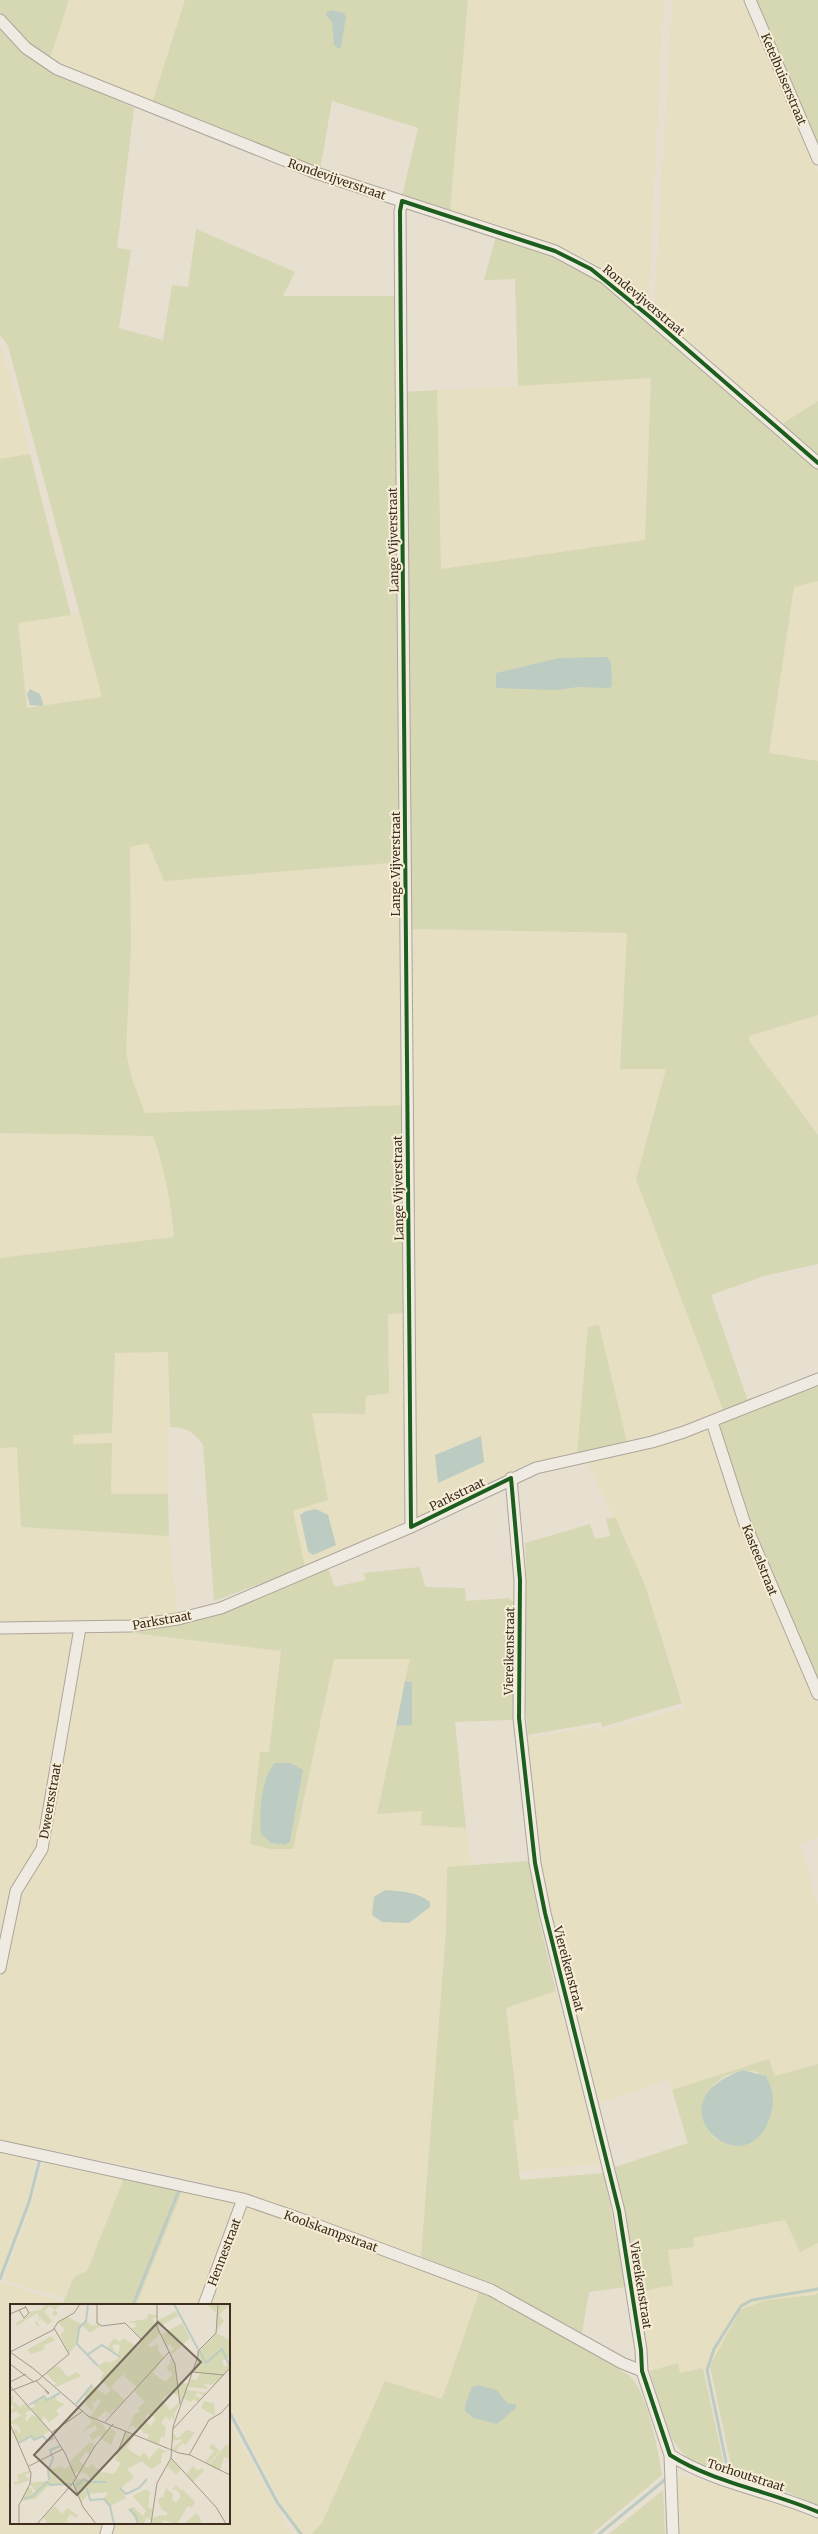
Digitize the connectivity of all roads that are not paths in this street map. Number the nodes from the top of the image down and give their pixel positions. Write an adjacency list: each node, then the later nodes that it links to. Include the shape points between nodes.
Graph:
1 (750, 0): 3 (street, Ketelbuiserstraat)
2 (0, 20): 4 (street, Rondevijverstraat, via 26,48 57,68 316,173)
3 (818, 159)
4 (402, 201): 5 (street, Rondevijverstraat, via 555,250 591,269); 9 (street, Lange Vijverstraat, via 401,364)
5 (818, 463)
6 (818, 1379): 7 (street)
7 (712, 1422): 8 (street, via 652,1442 536,1468); 12 (street, Kasteelstraat, via 744,1521)
8 (511, 1478): 9 (street, Parkstraat); 17 (street, Viereikenstraat, via 520,1580 519,1718 535,1863 545,1913 619,2211 642,2350)
9 (411, 1527): 11 (street, Parkstraat, via 221,1608 178,1619 137,1625)
10 (0, 1628): 11 (street, Parkstraat)
11 (80, 1628): 13 (street, Dweersstraat, via 42,1849 16,1891)
12 (818, 1694)
13 (0, 1968)
14 (0, 2146): 15 (street, Koolskampstraat)
15 (244, 2199): 16 (street, Hennestraat); 17 (street, Koolskampstraat, via 491,2290 622,2363)
16 (204, 2304)
17 (642, 2371): 18 (street, Viereikenstraat)
18 (670, 2456): 19 (street, Torhoutstraat, via 685,2465); 22 (street, Viereikenstraat)
19 (818, 2512)
20 (109, 2524): 21 (street)
21 (106, 2534)
22 (673, 2534)

